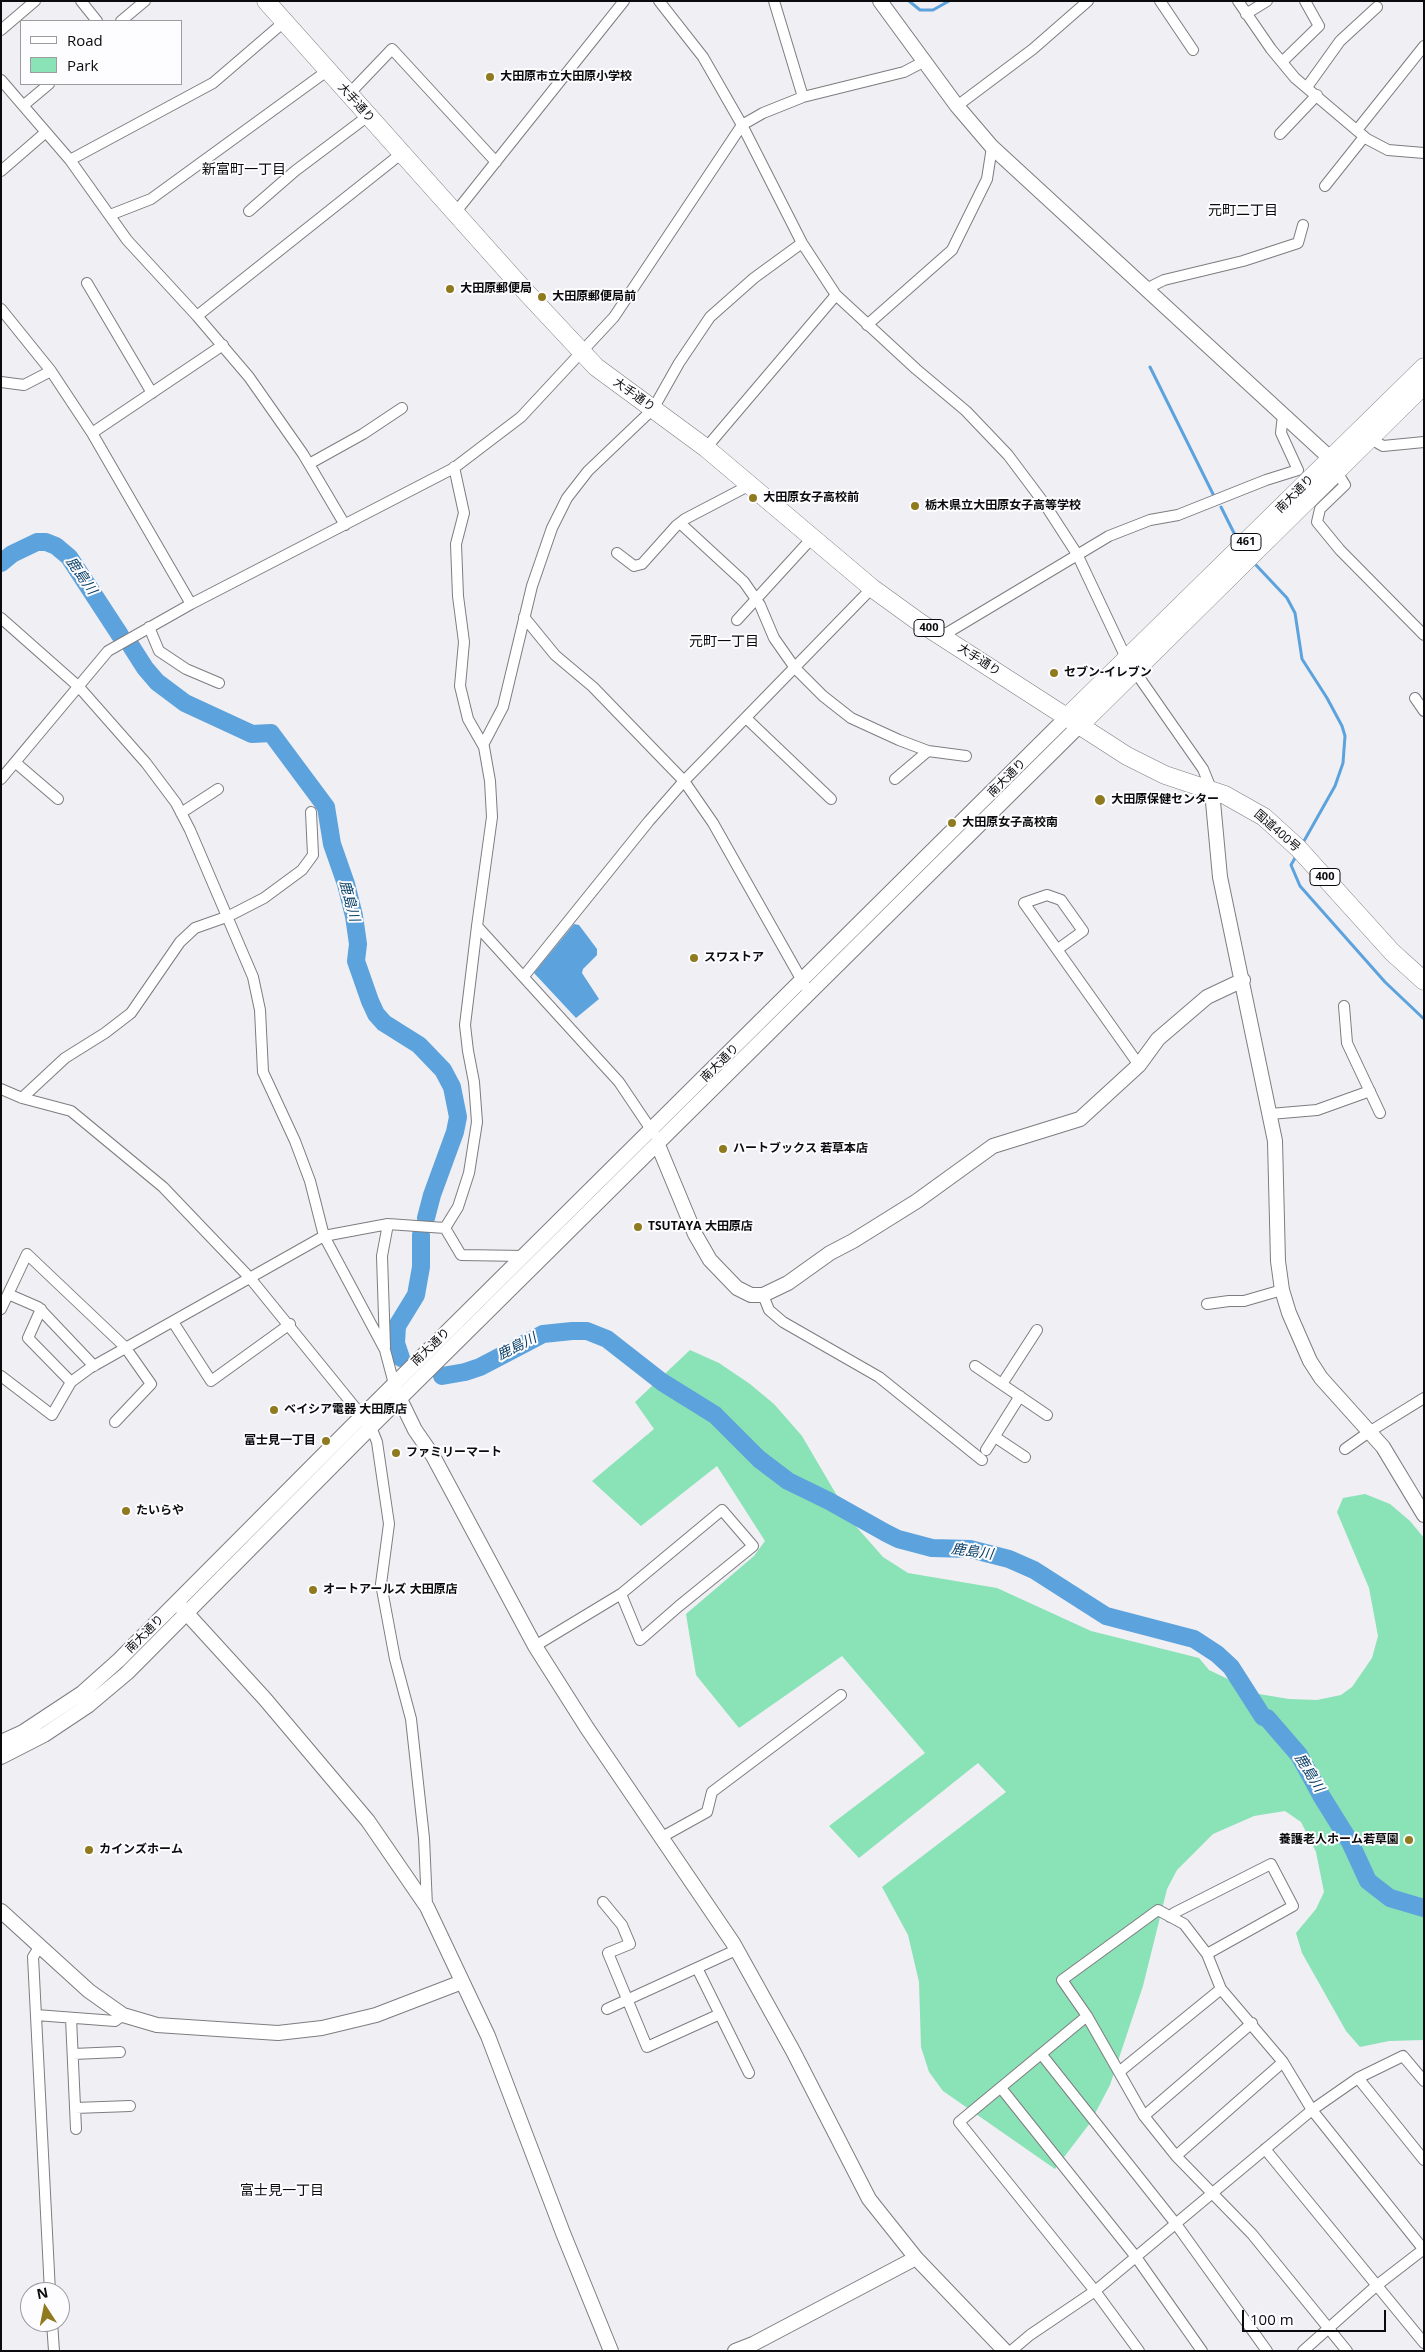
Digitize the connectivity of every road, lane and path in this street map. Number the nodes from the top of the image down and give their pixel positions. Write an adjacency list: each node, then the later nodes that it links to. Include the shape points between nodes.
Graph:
1 (35, 1): 19 (street)
2 (81, 1): 16 (street)
3 (146, 1): 17 (street)
4 (266, 1): 18 (highway, 大手通り / 400)
5 (624, 1): 42 (street)
6 (659, 1): 34 (street, via 703,57)
7 (774, 1): 30 (street)
8 (880, 1): 22 (street)
9 (1088, 1): 32 (street, via 1033,49)
10 (1160, 1): 21 (street)
11 (1238, 1): 15 (street)
12 (1267, 1): 15 (street)
13 (1305, 1): 23 (street, via 1319,26)
14 (1376, 8): 27 (street, via 1340,41)
15 (1246, 14): 23 (street)
16 (96, 20)
17 (122, 20)
18 (284, 22): 24 (highway, 大手通り / 400); 41 (street, via 213,83)
19 (1, 30)
20 (1424, 46): 36 (street)
21 (1193, 50)
22 (925, 61): 30 (street, via 904,72); 32 (street)
23 (1282, 62): 27 (street)
24 (327, 71): 28 (highway, 大手通り / 400); 47 (street, via 151,199)
25 (1, 80): 31 (street)
26 (47, 85): 31 (street)
27 (1307, 87): 29 (street)
28 (349, 94): 33 (highway, 大手通り / 400); 42 (street, via 392,49)
29 (1317, 95): 36 (street); 37 (street)
30 (803, 98): 34 (street)
31 (24, 105): 35 (street)
32 (957, 106): 38 (street)
33 (368, 116): 39 (highway, 大手通り / 400); 45 (street, via 295,171)
34 (742, 125): 49 (street); 57 (street, via 614,317)
35 (46, 132): 41 (street); 43 (street)
36 (1360, 133): 40 (street, via 1388,150); 44 (street)
37 (1280, 134)
38 (992, 147): 51 (street); 55 (street, via 987,179 952,250)
39 (402, 153): 46 (highway, 大手通り / 400); 54 (street)
40 (1424, 153)
41 (70, 160): 47 (street)
42 (496, 162): 46 (street)
43 (1, 171)
44 (1325, 186)
45 (249, 211)
46 (456, 213): 57 (highway, 大手通り / 400)
47 (110, 214): 54 (street, via 127,240)
48 (1303, 225): 51 (street, via 1298,243 1243,261 1164,280)
49 (802, 243): 52 (street); 64 (street, via 754,278 710,317)
50 (87, 284): 62 (street)
51 (1146, 288): 65 (street)
52 (836, 295): 55 (street); 69 (street)
53 (1, 309): 59 (street)
54 (197, 316): 56 (street)
55 (867, 325): 78 (street, via 966,411 1008,454)
56 (223, 345): 62 (street); 70 (street, via 271,406)
57 (581, 353): 64 (highway, 大手通り / 400); 72 (street, via 520,416)
58 (1424, 366): 71 (highway, 南大通り / 461)
59 (51, 371): 60 (street, via 24,385); 66 (street)
60 (1, 382)
61 (1424, 385): 67 (highway, 南大通り / 461)
62 (152, 392): 66 (street)
63 (402, 408): 70 (street)
64 (652, 408): 69 (highway, 大手通り / 400); 82 (street, via 588,471 567,498 552,528)
65 (1283, 415): 71 (street); 78 (street, via 1281,433 1298,470 1178,515 1150,520 1109,536)
66 (92, 432): 81 (street)
67 (1369, 438): 68 (street, via 1383,446); 71 (highway, 南大通り / 461)
68 (1424, 442)
69 (706, 448): 73 (highway, 大手通り / 400)
70 (309, 464): 75 (street)
71 (1334, 465): 86 (street, via 1345,485 1320,509 1317,522 1340,550); 88 (highway, 南大通り / 461)
72 (454, 467): 75 (street); 96 (street, via 464,513 456,544 464,642 460,686 468,719)
73 (750, 485): 74 (street); 76 (highway, 大手通り / 400)
74 (680, 523): 77 (street, via 642,564 634,566); 80 (street, via 744,582)
75 (345, 525): 81 (street)
76 (812, 538): 79 (highway, 大手通り / 400); 80 (street)
77 (617, 553)
78 (1077, 554): 87 (street); 88 (street)
79 (872, 588): 87 (highway, 大手通り / 400); 89 (street)
80 (756, 598): 84 (street); 89 (street, via 774,638)
81 (191, 604): 85 (street)
82 (524, 617): 96 (street, via 503,707); 102 (street, via 556,655 593,687)
83 (1, 618): 91 (street)
84 (737, 620)
85 (149, 627): 90 (street, via 159,651 186,669); 91 (street, via 108,651)
86 (1424, 635)
87 (942, 636): 95 (highway, 大手通り / 400)
88 (1131, 666): 95 (highway, 南大通り / 461); 104 (street, via 1203,769)
89 (795, 668): 94 (street); 97 (street, via 851,718)
90 (219, 684)
91 (79, 687): 99 (street); 108 (street, via 146,763)
92 (1415, 698): 93 (street)
93 (1424, 711)
94 (746, 718): 102 (street); 106 (street)
95 (1074, 721): 104 (highway, 国道400号 / 400, via 1127,756); 115 (street, 南大通り)
96 (483, 745): 110 (street, via 492,817)
97 (928, 751): 98 (street); 101 (street)
98 (966, 756)
99 (16, 763): 100 (street); 105 (street)
100 (1, 779)
101 (895, 780)
102 (684, 781): 112 (street); 115 (street, via 713,823)
103 (218, 789): 108 (street)
104 (1212, 791): 113 (street, via 1220,876); 114 (highway, 国道400号 / 400, via 1238,801 1280,829 1392,952)
105 (58, 799)
106 (831, 800)
107 (311, 812): 109 (street, via 312,855 302,870 264,898)
108 (181, 813): 109 (street)
109 (228, 916): 120 (street, via 195,928 180,942 131,1013 105,1034 65,1058); 127 (street, via 253,977 260,1010 263,1072 310,1181)
110 (477, 926): 112 (street); 126 (street, via 465,1025 477,1122 469,1173 458,1207)
111 (1058, 949): 111 (street, via 1047,934 1024,903 1047,895 1061,900 1083,931); 117 (street)
112 (524, 976): 123 (street, via 619,1082)
113 (1243, 980): 117 (street, via 1207,997 1158,1039); 122 (street)
114 (1424, 981)
115 (805, 988): 123 (street, 南大通り); 124 (street, 南大通り)
116 (1344, 1006): 119 (street, via 1346,1043)
117 (1139, 1065): 132 (street, via 1080,1119 993,1146 917,1201 854,1241 830,1252 788,1283)
118 (1, 1089): 120 (street)
119 (1370, 1091): 121 (street); 122 (street, via 1317,1110)
120 (22, 1098): 129 (street, via 71,1111 94,1128 163,1187)
121 (1380, 1113)
122 (1270, 1114): 130 (street, via 1276,1150 1278,1261)
123 (652, 1130): 124 (street); 128 (street, 南大通り)
124 (658, 1145): 132 (street, via 695,1234 710,1260 737,1288 751,1295); 149 (street, 南大通り)
125 (388, 1224): 126 (street); 127 (street); 140 (street, via 382,1256)
126 (445, 1228): 128 (street, via 461,1255)
127 (324, 1236): 129 (street); 140 (street)
128 (525, 1256): 145 (street, 南大通り)
129 (250, 1278): 136 (street); 137 (street)
130 (1282, 1290): 133 (street, via 1244,1301); 154 (street, via 1310,1361)
131 (8, 1294): 134 (street); 135 (street); 139 (street, via 27,1254)
132 (763, 1295): 155 (street, via 769,1310 783,1322 880,1377 984,1455)
133 (1207, 1304)
134 (1, 1309)
135 (41, 1309): 141 (street); 144 (street, via 28,1338)
136 (173, 1322): 137 (street, via 211,1381); 139 (street)
137 (290, 1324): 150 (street)
138 (1037, 1330): 146 (street)
139 (125, 1347): 141 (street); 152 (street, via 151,1384)
140 (385, 1350): 145 (street)
141 (94, 1366): 144 (street)
142 (975, 1366): 146 (street)
143 (1, 1376): 144 (street, via 52,1415)
144 (71, 1382)
145 (394, 1384): 149 (street); 150 (street, 南大通り)
146 (1002, 1384): 147 (street)
147 (1020, 1396): 151 (street); 155 (street)
148 (1424, 1398): 154 (street)
149 (400, 1400): 153 (street, 南大通り); 161 (street)
150 (362, 1416): 153 (street); 160 (street, 南大通り)
151 (1047, 1416)
152 (115, 1422)
153 (371, 1428): 160 (street, 南大通り); 167 (street, via 389,1524 381,1584 410,1719 424,1838)
154 (1369, 1432): 156 (street); 158 (street, via 1383,1448)
155 (994, 1437): 157 (street)
156 (1345, 1449)
157 (1025, 1458)
158 (1424, 1515)
159 (621, 1594): 159 (street, via 640,1640 753,1546 722,1510); 161 (street)
160 (182, 1608): 163 (street, 南大通り, via 82,1693 23,1732); 164 (street, 南大通り, via 127,1673 90,1705 44,1735); 167 (street, via 265,1699 368,1821)
161 (536, 1646): 165 (street, via 587,1728)
162 (842, 1695): 165 (street, via 712,1792 707,1812)
163 (1, 1742)
164 (1, 1757)
165 (662, 1837): 171 (street)
166 (603, 1902): 176 (street, via 622,1925 630,1944 608,1953)
167 (427, 1907): 174 (street)
168 (1, 1911): 170 (street)
169 (1170, 1918): 172 (street, via 1184,1924); 172 (street, via 1270,1864 1293,1906); 181 (street, via 1158,1910 1062,1980)
170 (40, 1946): 179 (street, via 33,1957); 180 (street, via 89,1991)
171 (736, 1950): 173 (street); 205 (street, via 870,2199)
172 (1207, 1954): 175 (street)
173 (697, 1968): 176 (street); 178 (street)
174 (462, 1982): 180 (street, via 376,2015 322,2028 278,2033 157,2025); 213 (street, via 488,2036)
175 (1221, 1989): 183 (street); 188 (street)
176 (627, 2000): 177 (street); 178 (street, via 647,2048)
177 (607, 2009)
178 (720, 2014): 189 (street)
179 (36, 2015): 182 (street); 206 (street)
180 (123, 2015): 182 (street, via 115,2021)
181 (1087, 2016): 186 (street); 188 (street)
182 (71, 2018): 185 (street)
183 (1252, 2023): 187 (street); 196 (street)
184 (120, 2052): 185 (street)
185 (73, 2054): 194 (street)
186 (1042, 2055): 192 (street); 202 (street)
187 (1284, 2062): 195 (street); 199 (street)
188 (1119, 2072): 196 (street)
189 (749, 2074)
190 (1358, 2078): 191 (street, via 1403,2056); 195 (street); 200 (street)
191 (1424, 2081)
192 (1001, 2088): 204 (street); 208 (street, via 959,2122)
193 (130, 2106): 194 (street)
194 (75, 2108): 197 (street)
195 (1312, 2110): 198 (street); 203 (street)
196 (1144, 2116): 199 (street)
197 (76, 2129)
198 (1265, 2149): 201 (street); 207 (street)
199 (1176, 2156): 201 (street)
200 (1424, 2160)
201 (1213, 2193): 202 (street); 209 (street, via 1252,2234)
202 (1176, 2224): 204 (street); 219 (street)
203 (1424, 2250): 207 (street)
204 (1136, 2256): 208 (street); 218 (street)
205 (916, 2258): 214 (street); 215 (street)
206 (49, 2282)
207 (1376, 2286): 209 (street); 211 (street)
208 (1095, 2292): 216 (street); 217 (street)
209 (1329, 2329): 220 (street); 221 (street)
210 (53, 2332): 212 (street)
211 (1424, 2343)
212 (54, 2351)
213 (611, 2351)
214 (735, 2351)
215 (1004, 2351)
216 (1011, 2351)
217 (1139, 2351)
218 (1202, 2351)
219 (1267, 2351)
220 (1303, 2351)
221 (1347, 2351)

